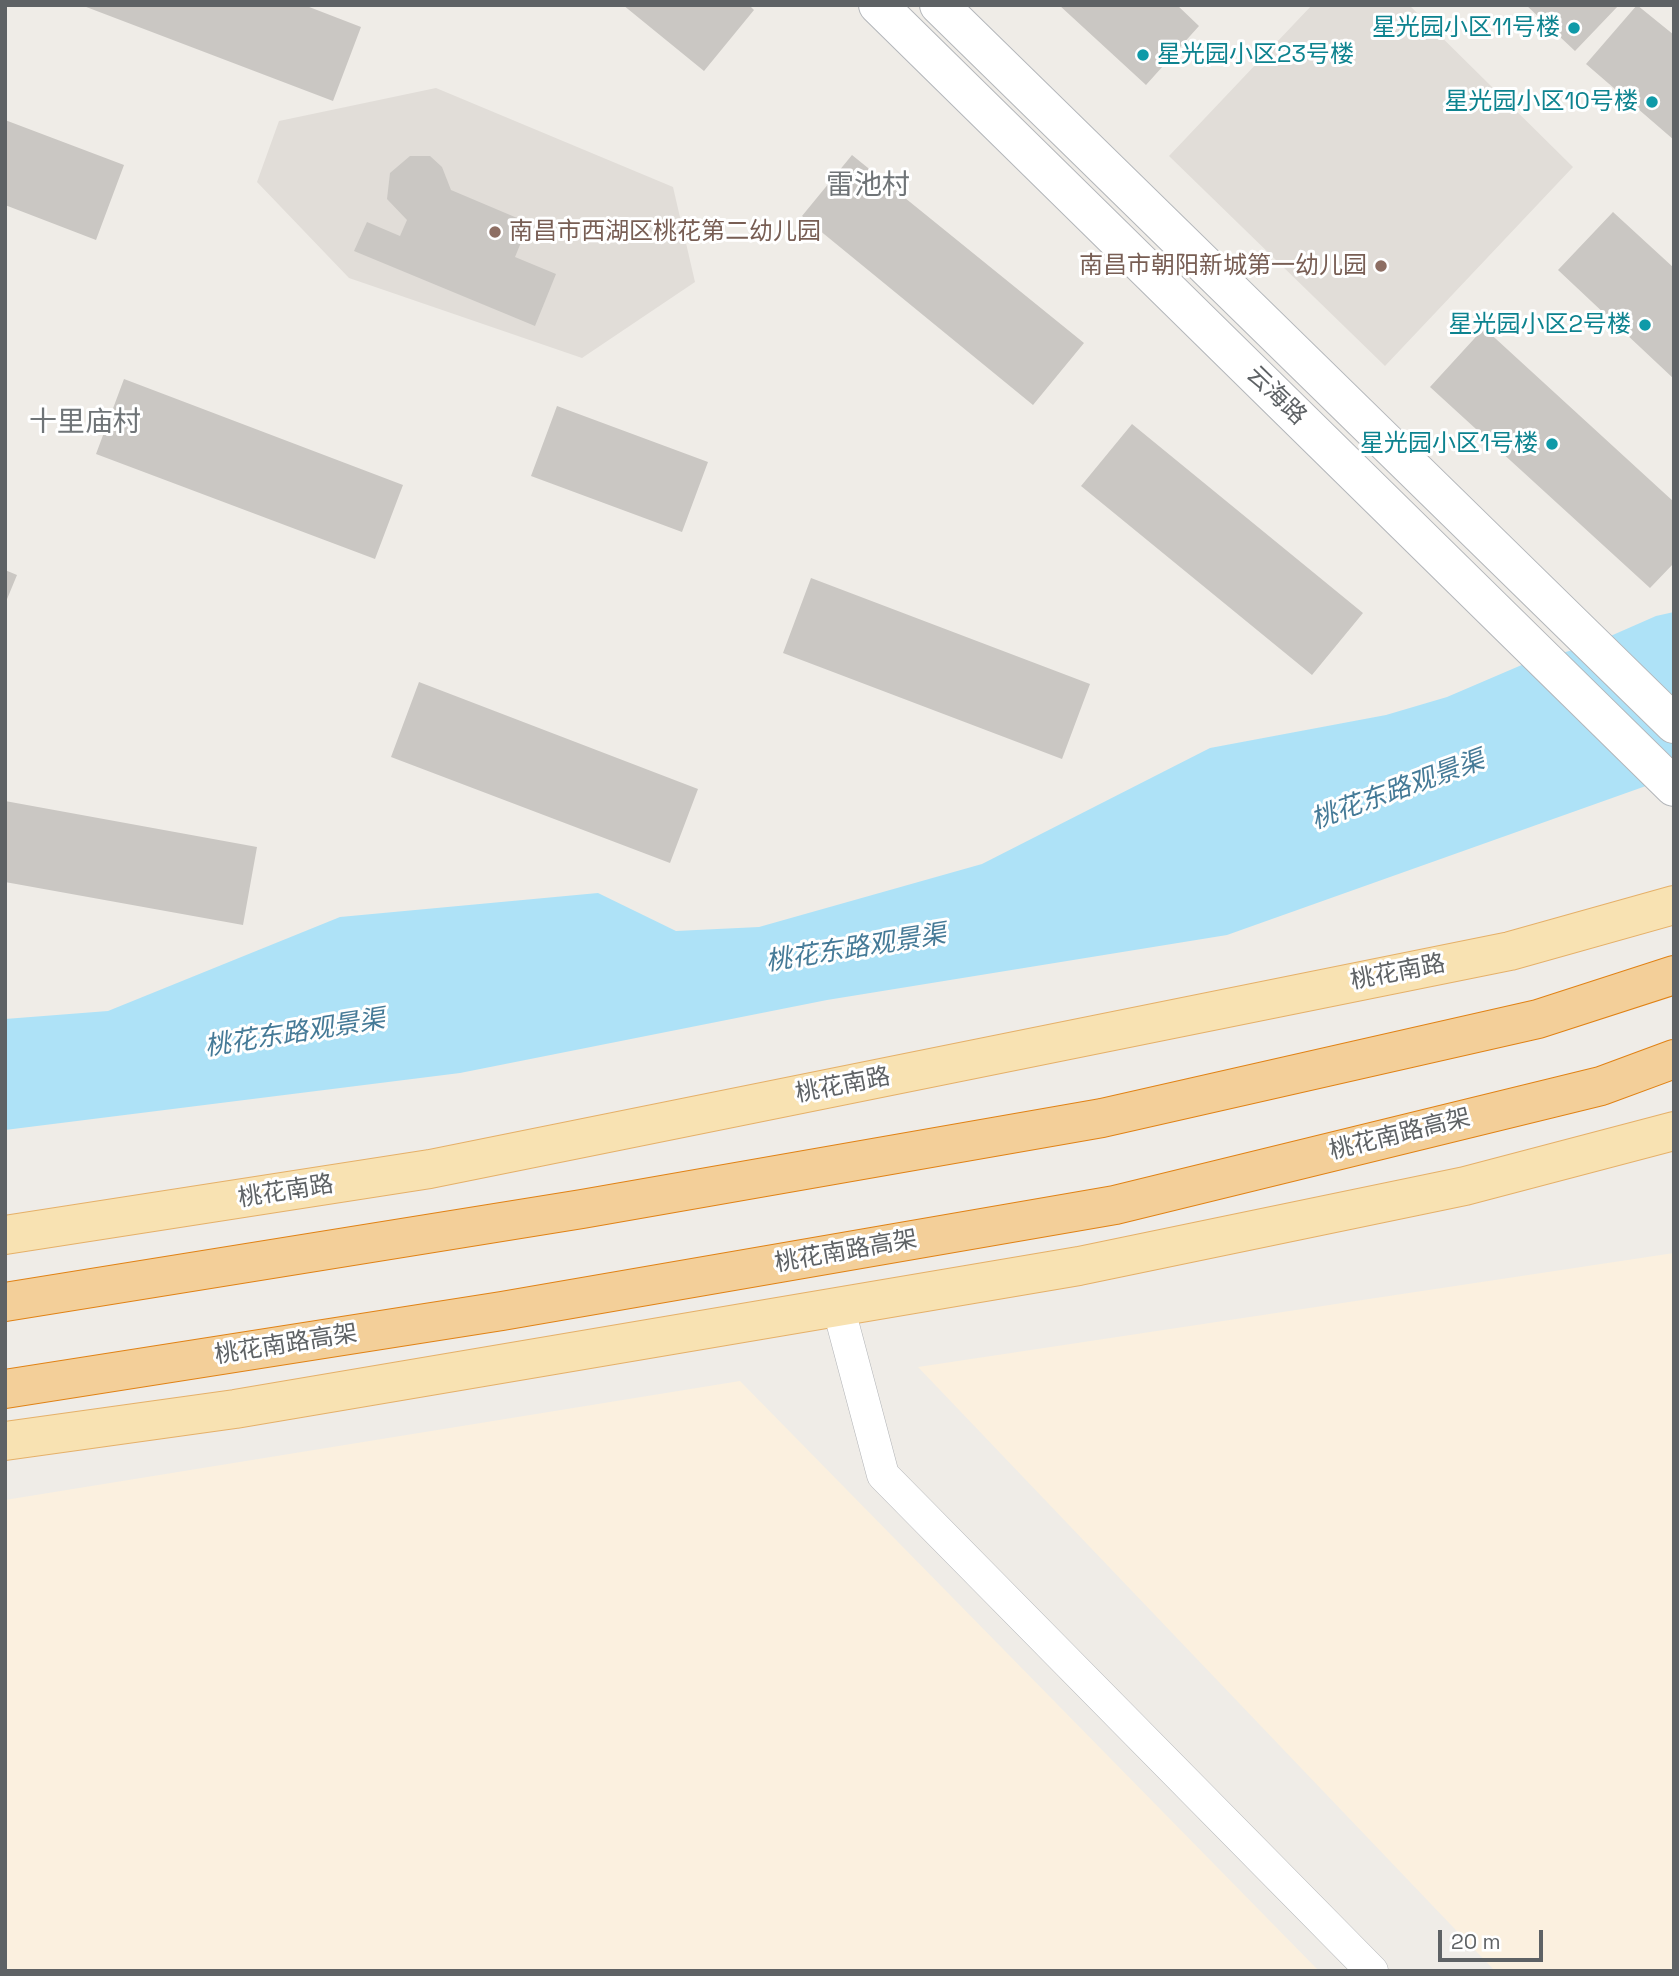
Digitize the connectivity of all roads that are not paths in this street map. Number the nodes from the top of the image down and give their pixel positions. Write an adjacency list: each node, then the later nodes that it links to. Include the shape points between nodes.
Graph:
1 (878, 5): 4 (street, 云海路)
2 (939, 5): 3 (street, 云海路)
3 (1674, 724)
4 (1674, 787)
5 (1674, 905): 9 (main road, 桃花南路, via 1510,951 430,1169)
6 (1674, 975): 10 (highway, via 1538,1019 1101,1118 582,1209)
7 (1674, 1059): 12 (highway, 桃花南路高架, via 1601,1086 1115,1205 502,1311)
8 (1674, 1131): 11 (main road, via 1465,1186 1079,1266)
9 (5, 1235)
10 (5, 1302)
11 (838, 1307): 13 (main road, via 235,1409); 14 (street, via 883,1475)
12 (5, 1389)
13 (5, 1441)
14 (1372, 1971)

